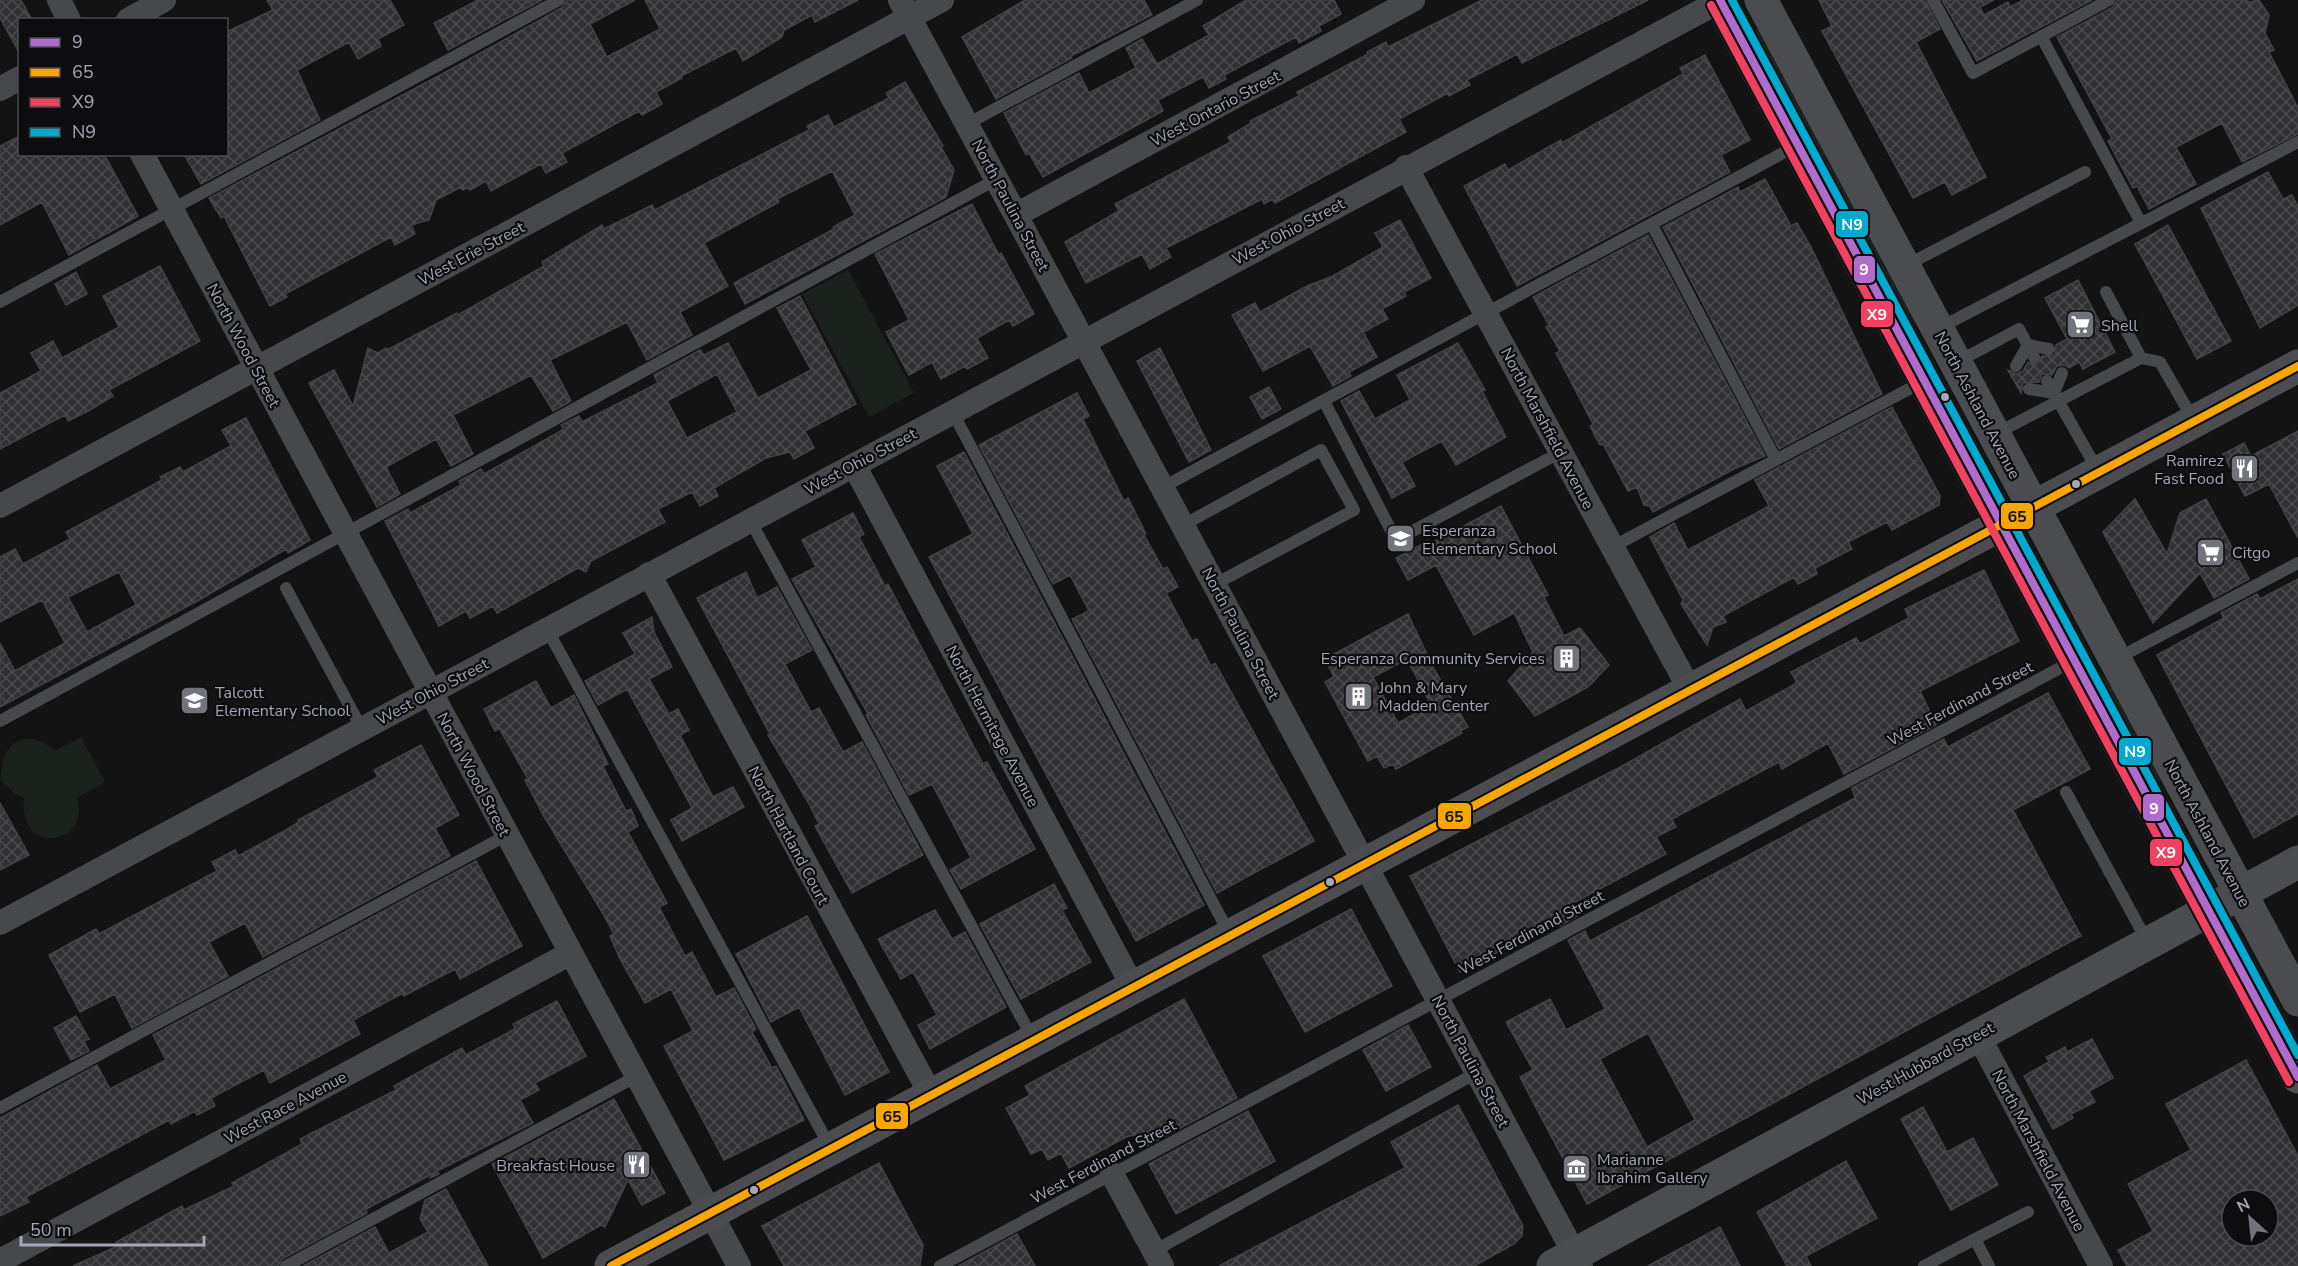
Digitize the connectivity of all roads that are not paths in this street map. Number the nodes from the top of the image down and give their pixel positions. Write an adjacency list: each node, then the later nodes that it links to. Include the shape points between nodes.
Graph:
1 (59, 0): 12 (street)
2 (164, 0): 13 (street)
3 (559, 0): 24 (lane)
4 (942, 0): 11 (street, West Erie Street)
5 (1197, 0): 17 (lane)
6 (1413, 0): 25 (street, West Ontario Street)
7 (1720, 0): 19 (main road); 21 (street, West Ohio Street)
8 (1761, 0): 28 (main road, North Ashland Avenue)
9 (1933, 0): 14 (lane, via 1973,73)
10 (2109, 0): 14 (lane)
11 (905, 9): 17 (street, North Paulina Street); 40 (street, West Erie Street)
12 (68, 18)
13 (132, 18)
14 (2041, 36): 26 (lane)
15 (18, 79): 16 (street)
16 (0, 89)
17 (967, 124): 23 (street, North Paulina Street)
18 (2298, 142): 26 (lane)
19 (1797, 145): 27 (lane); 42 (main road)
20 (143, 156): 24 (street, North Wood Street)
21 (1406, 167): 31 (street, North Marshfield Avenue); 33 (street, West Ohio Street)
22 (2085, 172): 28 (lane)
23 (997, 178): 25 (street, North Paulina Street); 60 (lane)
24 (171, 209): 30 (lane); 40 (street, North Wood Street)
25 (1016, 215): 33 (street, North Paulina Street)
26 (2141, 223): 32 (lane)
27 (1652, 225): 31 (lane); 51 (lane)
28 (1904, 267): 32 (main road, North Ashland Avenue)
29 (2106, 292): 36 (lane)
30 (0, 302)
31 (1486, 314): 46 (lane); 50 (street, North Marshfield Avenue)
32 (1938, 329): 37 (main road, North Ashland Avenue)
33 (1084, 340): 47 (street, West Ohio Street); 54 (street, North Paulina Street)
34 (2049, 349): 35 (lane)
35 (2031, 351): 37 (lane, via 2019,329); 38 (lane)
36 (2141, 358): 45 (lane); 48 (lane, via 2160,362)
37 (1956, 362): 49 (main road, North Ashland Avenue)
38 (2016, 366)
39 (2298, 366): 48 (main road)
40 (257, 368): 55 (street, West Erie Street); 60 (street, North Wood Street)
41 (2062, 373): 45 (lane)
42 (1925, 380): 51 (lane); 58 (main road)
43 (2047, 381): 45 (lane)
44 (2029, 389): 45 (lane)
45 (2056, 397): 49 (lane); 53 (lane)
46 (1324, 401): 50 (lane, via 1396,540); 54 (lane)
47 (952, 411): 52 (street, West Ohio Street); 80 (lane)
48 (2194, 421): 53 (main road)
49 (1994, 434): 56 (main road, North Ashland Avenue)
50 (1561, 452): 61 (street, North Marshfield Avenue)
51 (1776, 460): 61 (lane)
52 (854, 465): 57 (street, West Ohio Street); 83 (street, North Hermitage Avenue)
53 (2098, 472): 56 (main road)
54 (1163, 487): 59 (street, North Paulina Street)
55 (0, 506)
56 (2033, 507): 58 (main road); 67 (main road, North Ashland Avenue)
57 (750, 520): 63 (street, West Ohio Street); 87 (lane)
58 (2001, 524): 68 (main road); 69 (main road)
59 (1183, 525): 64 (street, North Paulina Street); 64 (lane, via 1322,450 1354,510)
60 (346, 534): 70 (street, North Wood Street); 71 (lane)
61 (1612, 547): 69 (street, North Marshfield Avenue)
62 (2298, 563): 67 (lane)
63 (649, 574): 66 (street, West Ohio Street); 91 (street, North Hartland Court)
64 (1215, 584): 76 (street, North Paulina Street)
65 (286, 588): 72 (lane)
66 (547, 629): 70 (street, West Ohio Street); 93 (lane)
67 (2115, 659): 77 (main road, North Ashland Avenue)
68 (2074, 661): 78 (main road); 84 (lane, West Ferdinand Street)
69 (1690, 690): 76 (main road)
70 (430, 692): 72 (street, West Ohio Street); 74 (street, North Wood Street)
71 (0, 721)
72 (362, 729): 79 (street, West Ohio Street)
73 (2066, 792): 81 (lane)
74 (507, 835): 82 (street, North Wood Street); 92 (lane)
75 (2298, 862): 77 (main road, West Hubbard Street)
76 (1365, 863): 80 (main road); 84 (street, North Paulina Street)
77 (2240, 892): 78 (main road, West Hubbard Street); 85 (main road, North Ashland Avenue)
78 (2208, 910): 81 (main road, West Hubbard Street); 90 (main road)
79 (0, 924)
80 (1231, 935): 83 (main road)
81 (2148, 942): 86 (main road, West Hubbard Street)
82 (571, 953): 89 (street, North Wood Street); 99 (street, West Race Avenue)
83 (1133, 987): 87 (main road)
84 (1439, 1000): 88 (street, North Paulina Street); 94 (lane, West Ferdinand Street)
85 (2298, 1000)
86 (1978, 1035): 100 (main road, West Hubbard Street); 101 (street, North Marshfield Avenue)
87 (1034, 1040): 91 (main road)
88 (1478, 1072): 98 (lane); 100 (street, North Paulina Street)
89 (637, 1076): 96 (street, North Wood Street); 102 (lane)
90 (2298, 1077)
91 (930, 1095): 93 (main road)
92 (0, 1108)
93 (831, 1149): 96 (main road)
94 (1113, 1174): 98 (street); 105 (lane, West Ferdinand Street)
95 (2028, 1212): 97 (lane)
96 (710, 1213): 103 (main road); 104 (street, North Wood Street)
97 (1975, 1239): 106 (lane); 107 (lane)
98 (1158, 1258)
99 (0, 1261)
100 (1570, 1262)
101 (2095, 1264)
102 (286, 1266)
103 (611, 1266)
104 (739, 1266)
105 (940, 1266)
106 (1923, 1266)
107 (1989, 1266)

